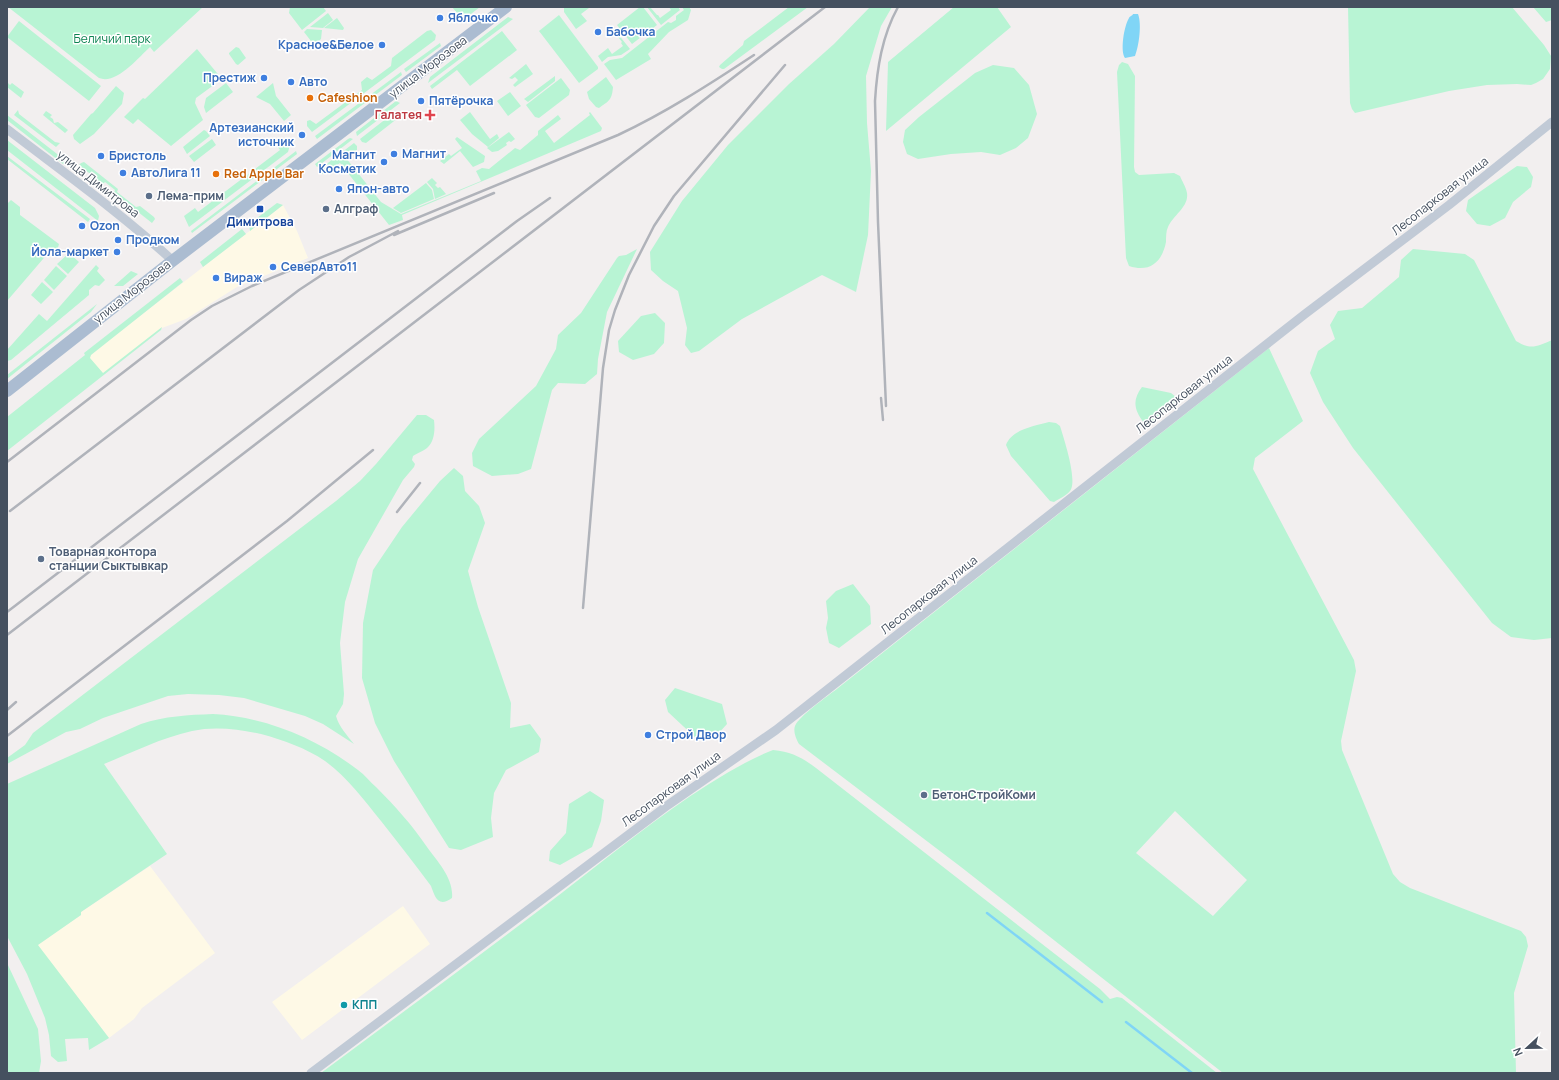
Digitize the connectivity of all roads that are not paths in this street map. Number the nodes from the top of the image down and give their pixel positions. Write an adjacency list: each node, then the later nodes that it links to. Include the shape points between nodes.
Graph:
1 (506, 7): 4 (main road, улица Морозова)
2 (1552, 122): 6 (street, Лесопарковая улица, via 776,730 668,805)
3 (7, 129): 4 (street, улица Димитрова, via 151,240)
4 (172, 260): 5 (main road, улица Морозова)
5 (7, 391)
6 (311, 1073)

